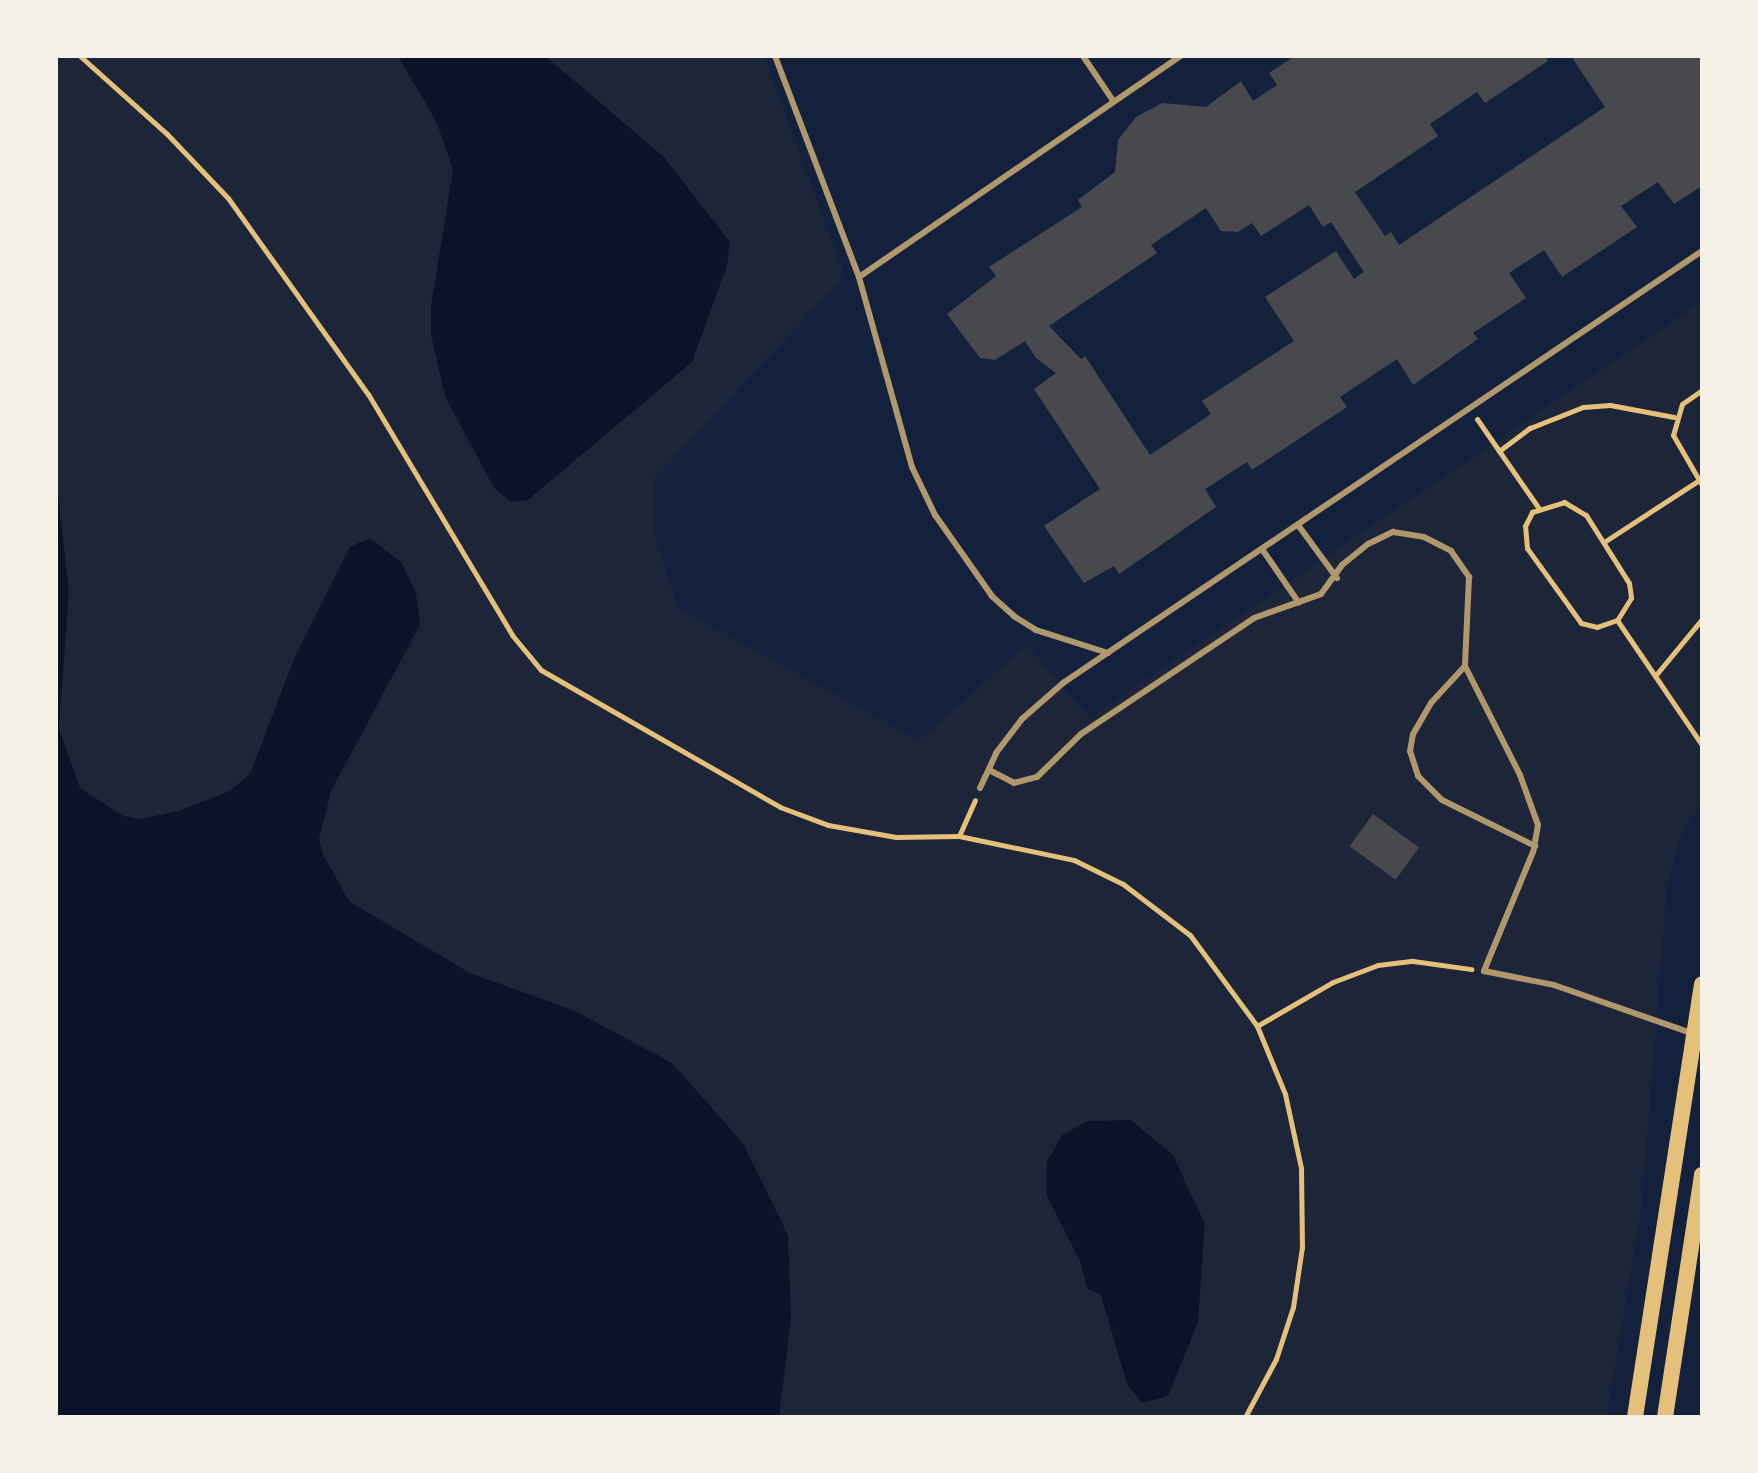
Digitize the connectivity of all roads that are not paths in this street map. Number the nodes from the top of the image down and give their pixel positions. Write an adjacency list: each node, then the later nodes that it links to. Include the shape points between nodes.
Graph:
1 (775, 56): 6 (lane)
2 (1083, 56): 4 (lane)
3 (1181, 56): 4 (lane)
4 (1114, 102): 6 (lane)
5 (1702, 251): 7 (lane)
6 (859, 277): 11 (lane, via 912,467 935,515 992,596 1014,616 1036,630)
7 (1298, 525): 8 (lane); 9 (lane)
8 (1262, 549): 10 (lane); 11 (lane)
9 (1337, 578): 10 (lane, via 1321,594); 12 (lane, via 1353,554 1393,532 1424,537 1451,551 1471,587)
10 (1299, 603): 13 (lane, via 1254,618 1081,734 1037,777 1014,783)
11 (1108, 653): 13 (lane, via 1022,719)
12 (1465, 666): 15 (lane, via 1536,813); 15 (lane, via 1431,703 1413,734 1410,751 1418,776 1442,800)
13 (989, 770): 14 (lane)
14 (980, 788)
15 (1535, 846): 17 (lane, via 1484,971 1554,985)
16 (1702, 984): 17 (main road)
17 (1694, 1034): 19 (main road)
18 (1702, 1175): 20 (main road)
19 (1635, 1417)
20 (1665, 1417)

